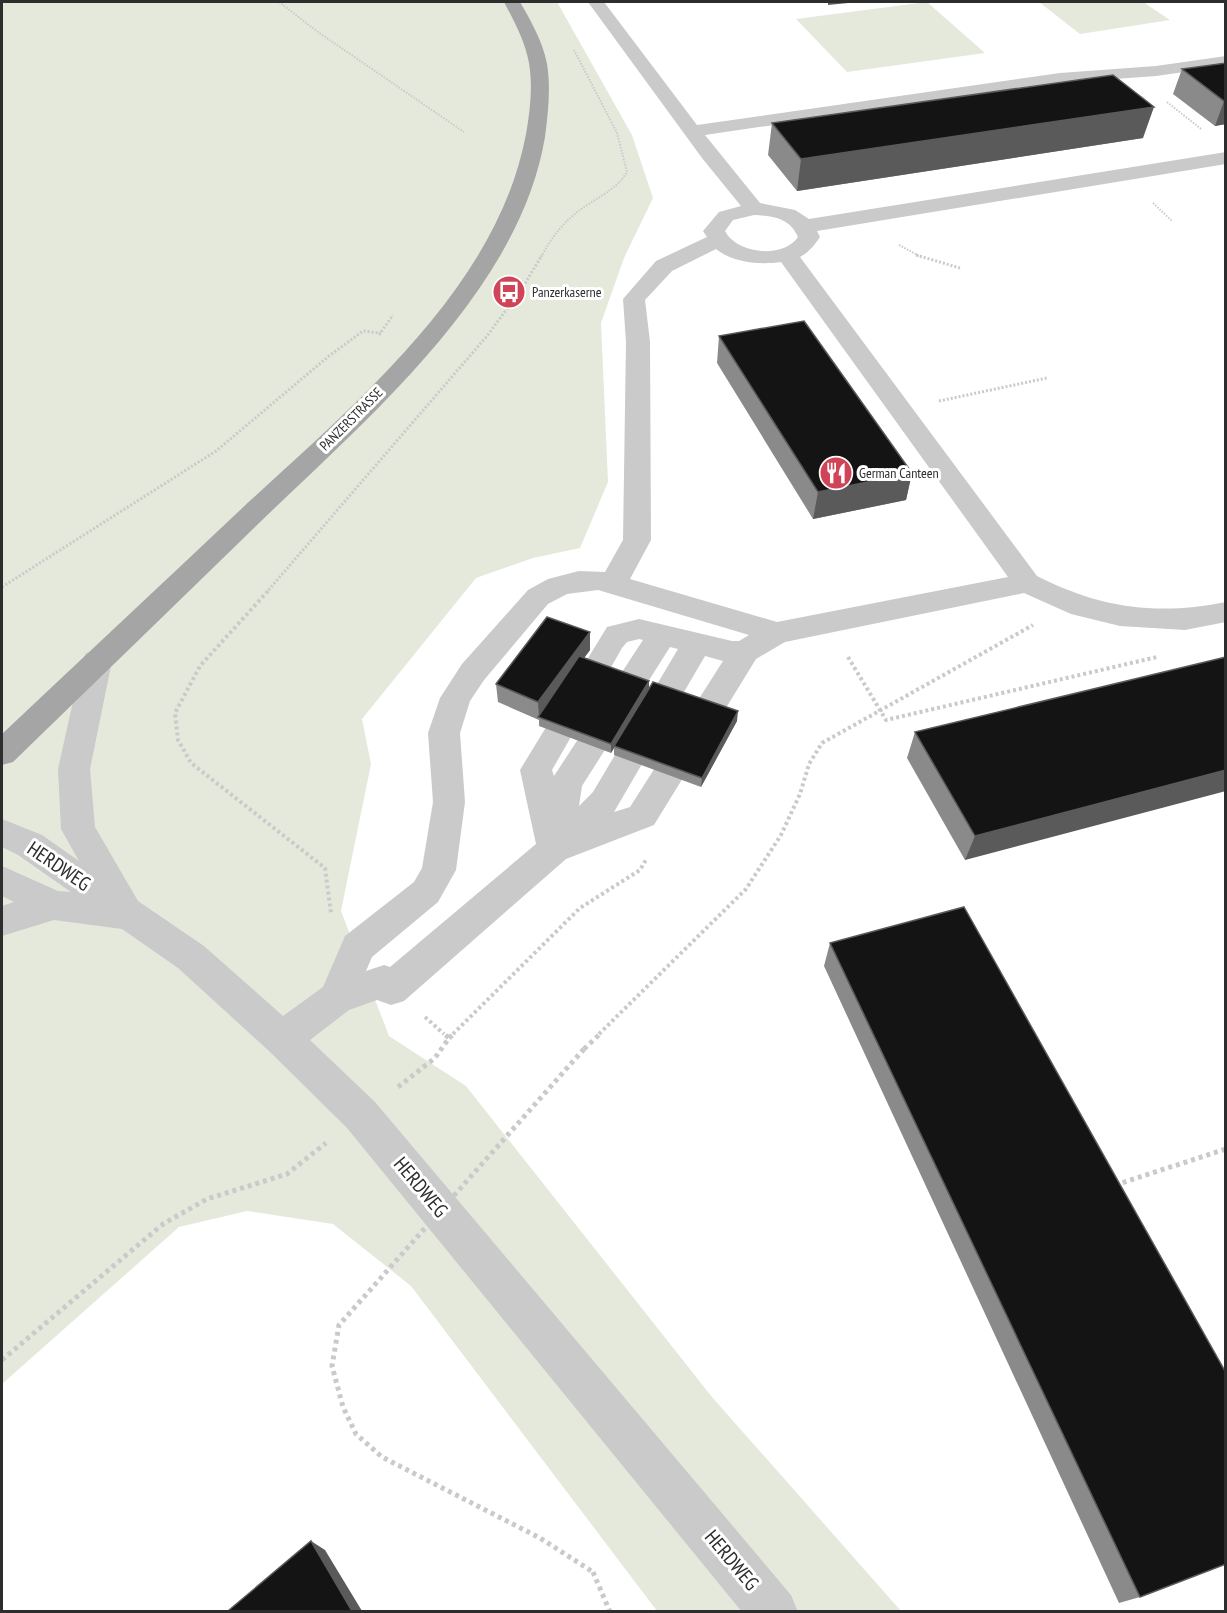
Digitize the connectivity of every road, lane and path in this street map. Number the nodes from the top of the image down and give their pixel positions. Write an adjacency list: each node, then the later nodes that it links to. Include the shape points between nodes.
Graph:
1 (279, 2): 7 (path)
2 (512, 2): 30 (main road, PANZERSTRASSE, via 536,55 539,106 526,182 518,207 498,241 459,301 402,367 312,458)
3 (596, 2): 6 (street)
4 (1226, 61): 5 (street)
5 (1130, 73): 6 (street, via 1060,78); 8 (path)
6 (693, 131): 10 (street)
7 (464, 132)
8 (1208, 134)
9 (1226, 158): 11 (street)
10 (754, 209): 12 (street, via 794,216); 13 (street, via 726,216 714,231)
11 (857, 219): 12 (street); 15 (path, via 916,255)
12 (806, 226): 14 (street, via 809,237 802,248)
13 (716, 241): 14 (street, via 753,257); 21 (street, via 664,266 634,299 638,342 637,540)
14 (786, 255): 18 (street)
15 (960, 268)
16 (393, 315): 22 (path, via 381,333 363,330 216,451)
17 (1047, 378): 18 (path)
18 (898, 410): 20 (street)
19 (405, 431): 40 (path, via 200,666 176,713 178,740 191,763 325,868 332,919)
20 (1027, 583): 23 (street); 25 (street)
21 (613, 584): 25 (street); 40 (street, via 579,581 538,597 473,672 455,698 444,733 449,802 439,870 426,892)
22 (2, 588)
23 (1057, 600): 24 (street, via 1129,618 1181,620); 31 (path, via 1030,629)
24 (1226, 612)
25 (777, 633): 27 (street)
26 (698, 643): 27 (street, via 732,652); 34 (street, via 605,801); 34 (street, via 662,635 566,784)
27 (745, 651): 34 (street, via 642,816)
28 (846, 654): 31 (path)
29 (1158, 657): 31 (path, via 886,720)
30 (97, 661): 32 (main road, PANZERSTRASSE); 38 (street, via 74,769 78,830)
31 (880, 710): 49 (path, bridge, via 822,743 809,764 782,834 746,889 584,1049 339,1325 332,1366 343,1407 356,1434 382,1457 540,1538 593,1572)
32 (2, 753)
33 (2, 831): 38 (street, HERDWEG, via 30,845)
34 (554, 849): 41 (street)
35 (652, 850): 44 (path, via 640,870 580,908)
36 (2, 880): 37 (street)
37 (54, 905): 38 (street); 39 (street)
38 (130, 915): 43 (street, HERDWEG, via 191,957)
39 (2, 921)
40 (358, 947): 42 (street)
41 (391, 989): 42 (street, via 384,981); 44 (path)
42 (336, 998): 43 (street)
43 (282, 1038): 45 (street, HERDWEG)
44 (449, 1038): 45 (path, via 435,1058)
45 (361, 1115): 48 (path, via 287,1174 207,1200 163,1224); 50 (street, HERDWEG)
46 (1226, 1149): 47 (path)
47 (1108, 1187)
48 (2, 1360)
49 (610, 1611)
50 (774, 1611)

